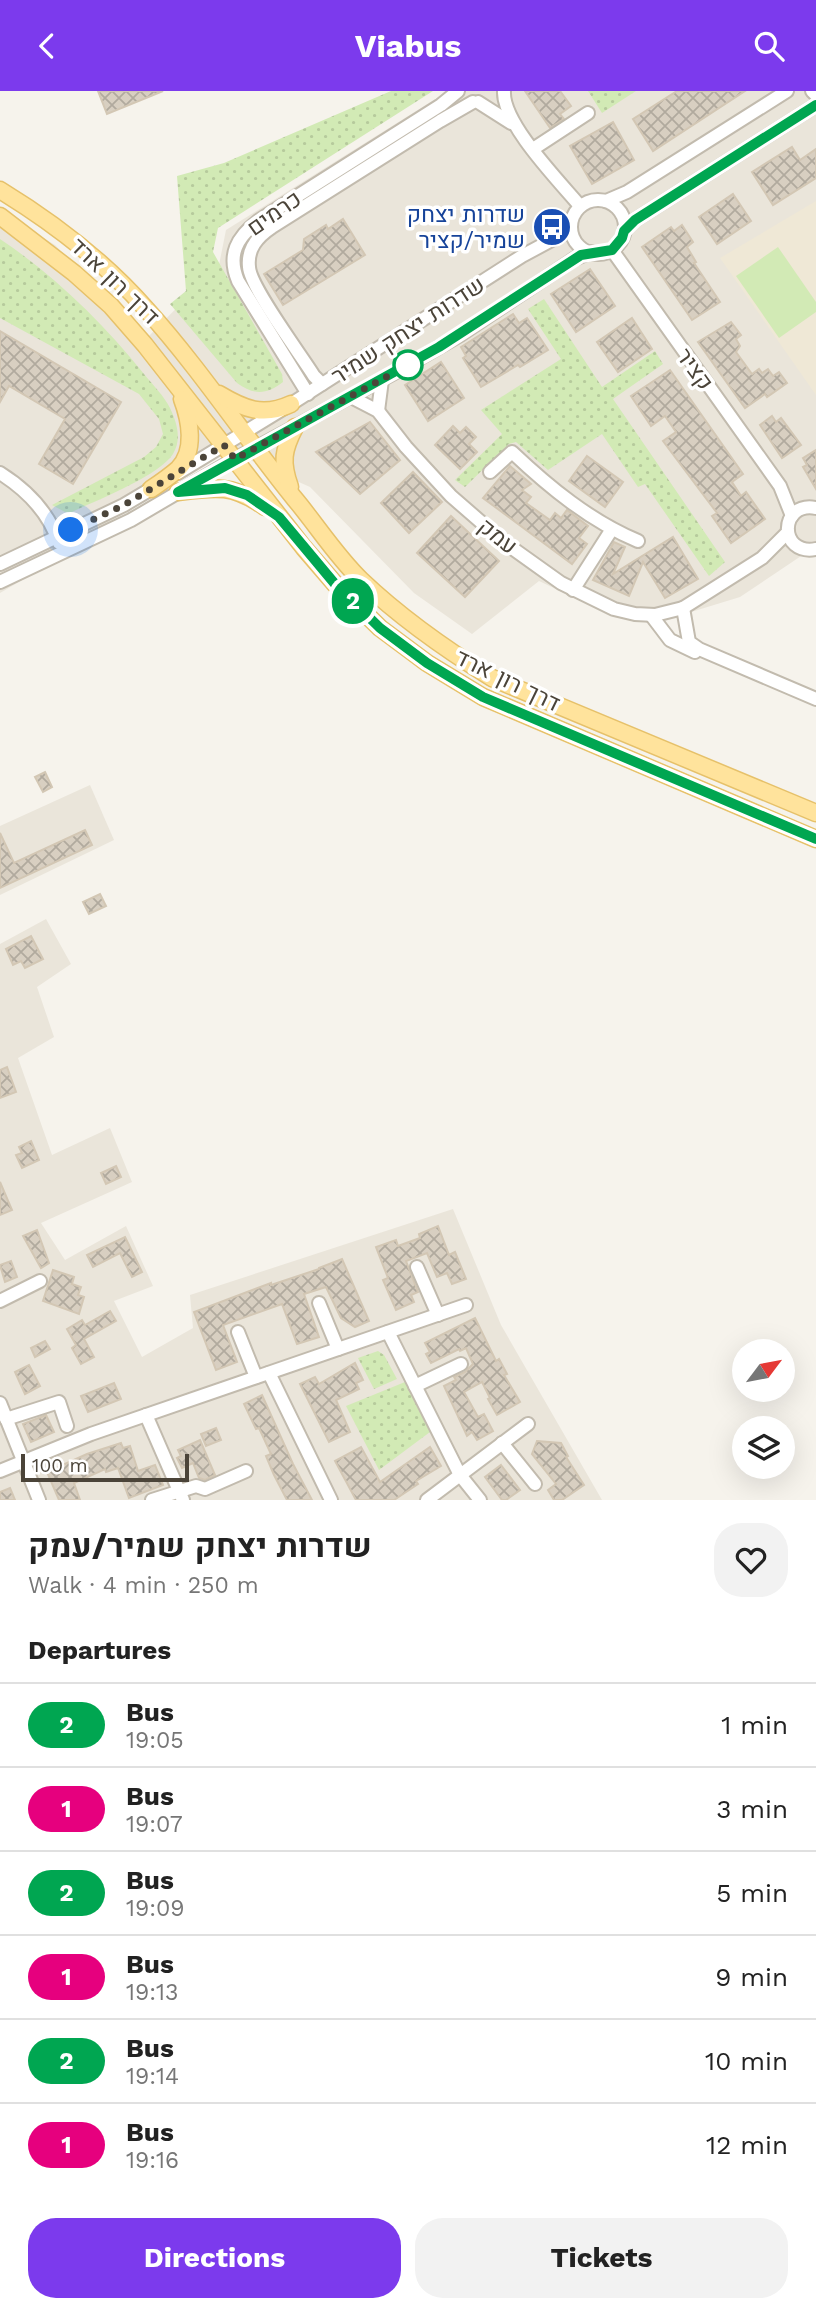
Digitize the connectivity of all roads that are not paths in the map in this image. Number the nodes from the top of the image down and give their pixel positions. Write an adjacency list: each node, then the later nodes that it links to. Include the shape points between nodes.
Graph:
1 (458, 91): 24 (street, כרמים, via 258,221 237,242 233,263 238,281)
2 (465, 91): 7 (street)
3 (503, 91): 7 (street); 10 (street, via 507,110)
4 (788, 91): 13 (street)
5 (812, 91): 6 (street)
6 (816, 95)
7 (476, 102): 10 (street); 21 (street, כרמים, via 272,227 252,246 249,267 255,285)
8 (816, 105): 17 (street)
9 (588, 113): 11 (street)
10 (519, 130): 11 (street)
11 (533, 149): 14 (street)
12 (0, 190): 23 (main road, דרך רון ארד, via 70,236 110,272 154,317)
13 (606, 201): 14 (street); 17 (street, via 618,209)
14 (580, 206): 16 (street)
15 (0, 216): 22 (main road, דרך רון ארד, via 111,306)
16 (571, 226): 19 (street, via 574,239); 21 (street, שדרות יצחק שמיר)
17 (624, 231): 18 (street)
18 (612, 250): 19 (street); 35 (street, קציר)
19 (591, 252): 20 (street, שדרות יצחק שמיר)
20 (382, 380): 25 (street, שדרות יצחק שמיר); 27 (street)
21 (322, 384): 24 (street, שדרות יצחק שמיר)
22 (177, 387): 30 (main road, דרך רון ארד); 36 (main road, via 188,415 188,450 180,467)
23 (210, 389): 26 (main road, via 254,412); 29 (main road, דרך רון ארד)
24 (307, 394): 26 (street, שדרות יצחק שמיר)
25 (351, 397): 27 (street, עמק); 28 (street, שדרות יצחק שמיר)
26 (291, 404): 29 (street, שדרות יצחק שמיר)
27 (378, 411): 52 (street, עמק, via 461,505 505,543)
28 (295, 427): 31 (street, שדרות יצחק שמיר); 38 (main road, via 284,456)
29 (244, 433): 30 (street, שדרות יצחק שמיר); 31 (main road, דרך רון ארד)
30 (224, 445): 32 (main road, דרך רון ארד); 36 (street, שדרות יצחק שמיר)
31 (255, 449): 32 (street, שדרות יצחק שמיר); 38 (main road, דרך רון ארד)
32 (235, 459): 37 (street, שדרות יצחק שמיר); 41 (main road, דרך רון ארד)
33 (490, 472): 42 (street, via 512,457)
34 (1, 474): 44 (street, via 33,498)
35 (780, 486): 39 (street, קציר); 40 (street, קציר)
36 (151, 489): 44 (street, שדרות יצחק שמיר)
37 (178, 492): 41 (main road, via 213,487 234,490); 48 (street, שדרות יצחק שמיר)
38 (293, 496): 57 (main road, דרך רון ארד, via 359,578 442,647 492,678)
39 (811, 507): 40 (street)
40 (792, 516): 43 (street)
41 (279, 517): 58 (main road, דרך רון ארד, via 335,584 380,628 471,690)
42 (612, 529): 45 (street); 52 (street)
43 (788, 532): 46 (street); 49 (street, עמק)
44 (57, 536): 48 (street); 50 (street, שדרות יצחק שמיר)
45 (638, 541)
46 (796, 546): 47 (street); 49 (street, עמק)
47 (815, 550)
48 (62, 553): 51 (street, שדרות יצחק שמיר)
49 (762, 558): 53 (street, עמק)
50 (0, 563)
51 (0, 582)
52 (573, 590): 54 (street, עמק, via 614,609)
53 (683, 608): 54 (street, עמק); 55 (street, via 689,642)
54 (650, 615): 55 (street, via 670,640)
55 (712, 655): 56 (street)
56 (816, 699)
57 (816, 813)
58 (816, 839)
59 (417, 1268): 64 (street)
60 (40, 1281): 61 (street)
61 (0, 1301)
62 (319, 1303): 67 (street)
63 (466, 1305): 64 (street)
64 (438, 1315): 66 (street)
65 (238, 1332): 70 (street)
66 (387, 1332): 67 (street); 71 (street)
67 (338, 1349): 69 (street)
68 (461, 1364): 71 (street)
69 (269, 1373): 70 (street); 86 (street)
70 (256, 1377): 73 (street)
71 (415, 1386): 81 (street)
72 (0, 1403): 74 (street)
73 (146, 1415): 78 (street); 83 (street)
74 (6, 1419): 76 (street, via 59,1402); 78 (street)
75 (528, 1424): 77 (street)
76 (67, 1426)
77 (502, 1443): 81 (street); 82 (street)
78 (24, 1461): 79 (street); 84 (street)
79 (0, 1471)
80 (246, 1471): 83 (street)
81 (460, 1475): 87 (street); 88 (street)
82 (535, 1484)
83 (181, 1495): 85 (street)
84 (39, 1500)
85 (152, 1500)
86 (331, 1500)
87 (427, 1500)
88 (480, 1500)

